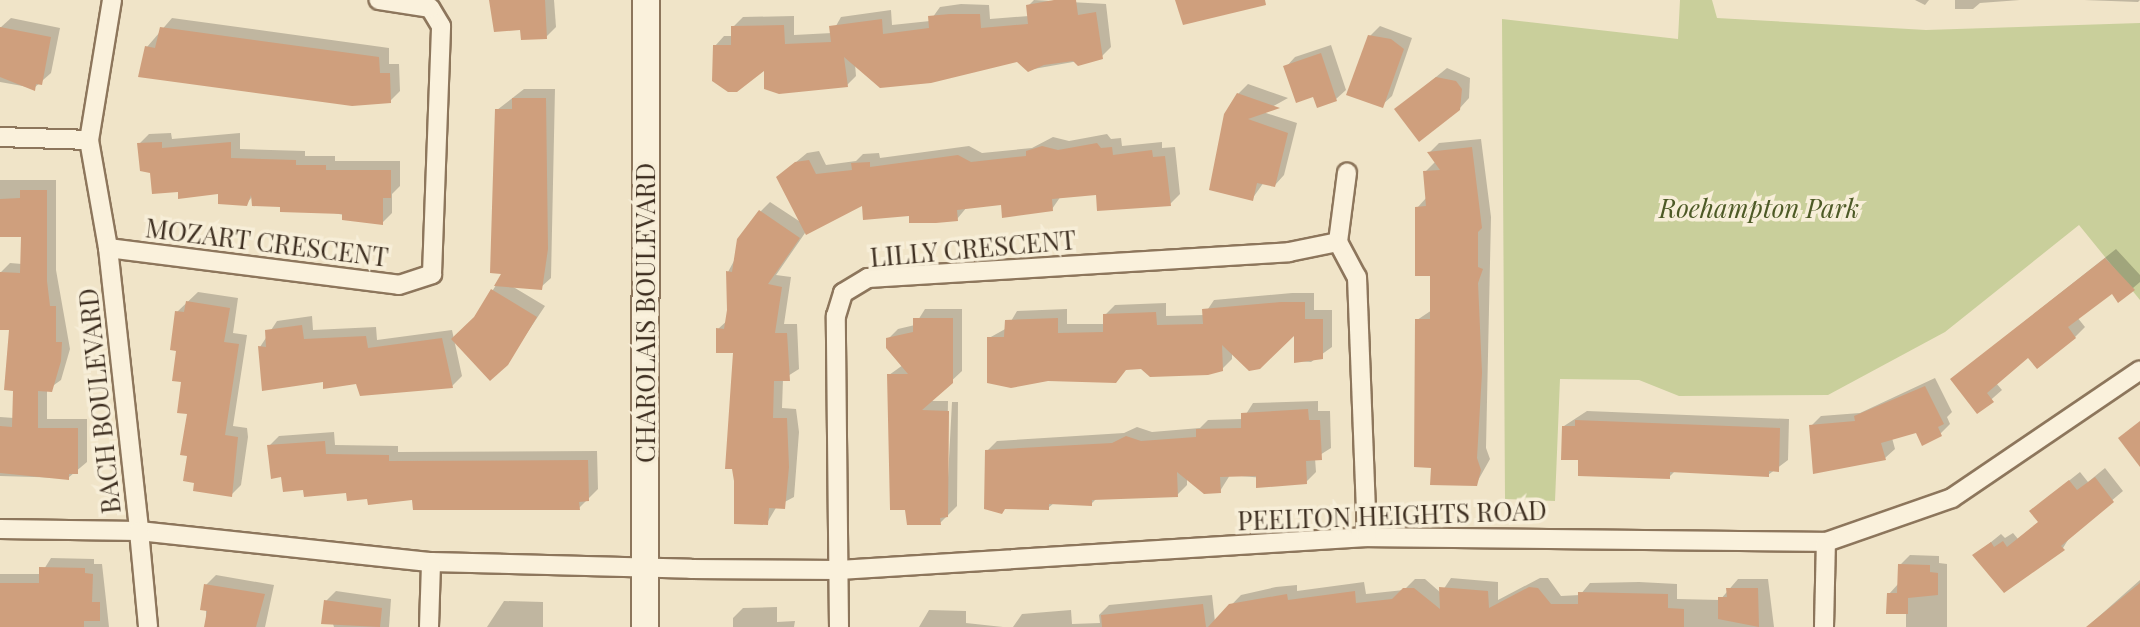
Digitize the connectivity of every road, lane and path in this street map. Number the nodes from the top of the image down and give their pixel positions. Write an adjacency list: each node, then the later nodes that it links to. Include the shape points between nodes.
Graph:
1 (112, 0): 5 (street, BACH BOULEVARD)
2 (379, 0): 8 (street, MOZART CRESCENT, via 430,8 441,26 432,274 399,285)
3 (646, 0): 15 (street, CHAROLAIS BOULEVARD)
4 (0, 137): 5 (street)
5 (89, 140): 8 (street, BACH BOULEVARD)
6 (1347, 173): 7 (street)
7 (1338, 242): 12 (street, via 1357,277); 16 (street, LILLY CRESCENT, via 1289,252 868,278 843,293 836,316)
8 (108, 248): 11 (street, BACH BOULEVARD)
9 (2140, 370): 13 (street, PEELTON HEIGHTS ROAD, via 1952,498)
10 (0, 529): 11 (street)
11 (139, 531): 14 (street, BACH BOULEVARD); 17 (street)
12 (1367, 537): 13 (street, PEELTON HEIGHTS ROAD); 16 (street, PEELTON HEIGHTS ROAD)
13 (1826, 542): 21 (street)
14 (431, 562): 15 (street, BACH BOULEVARD); 18 (street)
15 (646, 569): 16 (street, PEELTON HEIGHTS ROAD); 19 (street, CHAROLAIS BOULEVARD)
16 (839, 570): 20 (street, LILLY CRESCENT)
17 (148, 627)
18 (429, 627)
19 (645, 627)
20 (839, 627)
21 (1824, 627)

